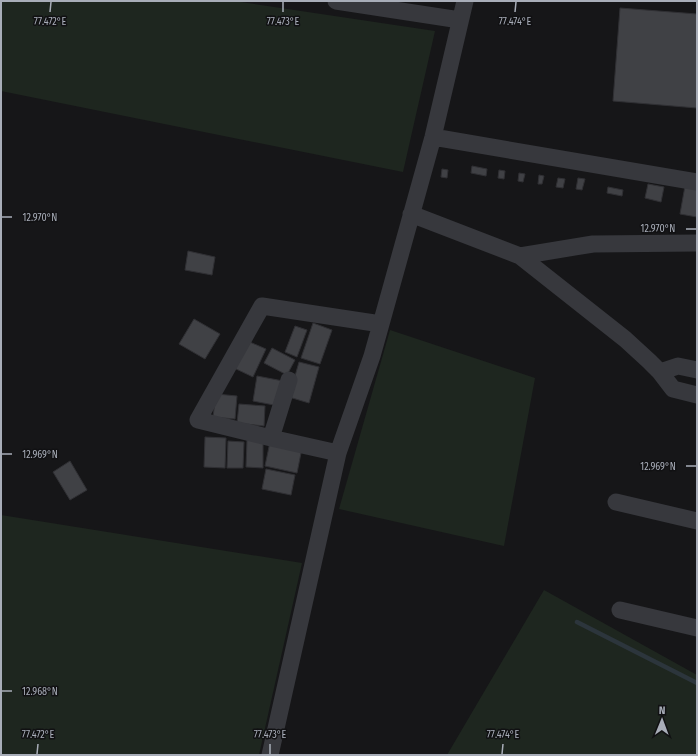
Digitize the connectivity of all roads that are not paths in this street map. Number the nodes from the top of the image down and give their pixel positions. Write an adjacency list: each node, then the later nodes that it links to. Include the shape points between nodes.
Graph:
1 (336, 1): 3 (street)
2 (465, 1): 3 (street)
3 (460, 20): 4 (street)
4 (433, 137): 5 (street); 6 (street)
5 (697, 182)
6 (411, 214): 8 (street); 9 (street)
7 (697, 243): 8 (street, via 593,244)
8 (520, 256): 11 (street, via 625,339)
9 (381, 324): 14 (street, via 262,306 198,420); 15 (street)
10 (697, 370): 11 (street, via 678,366)
11 (660, 372): 13 (street, via 673,389)
12 (290, 380): 14 (street)
13 (697, 395)
14 (271, 438): 15 (street)
15 (338, 453): 20 (street)
16 (616, 502): 17 (street)
17 (697, 521)
18 (620, 610): 19 (street)
19 (697, 628)
20 (270, 755)

